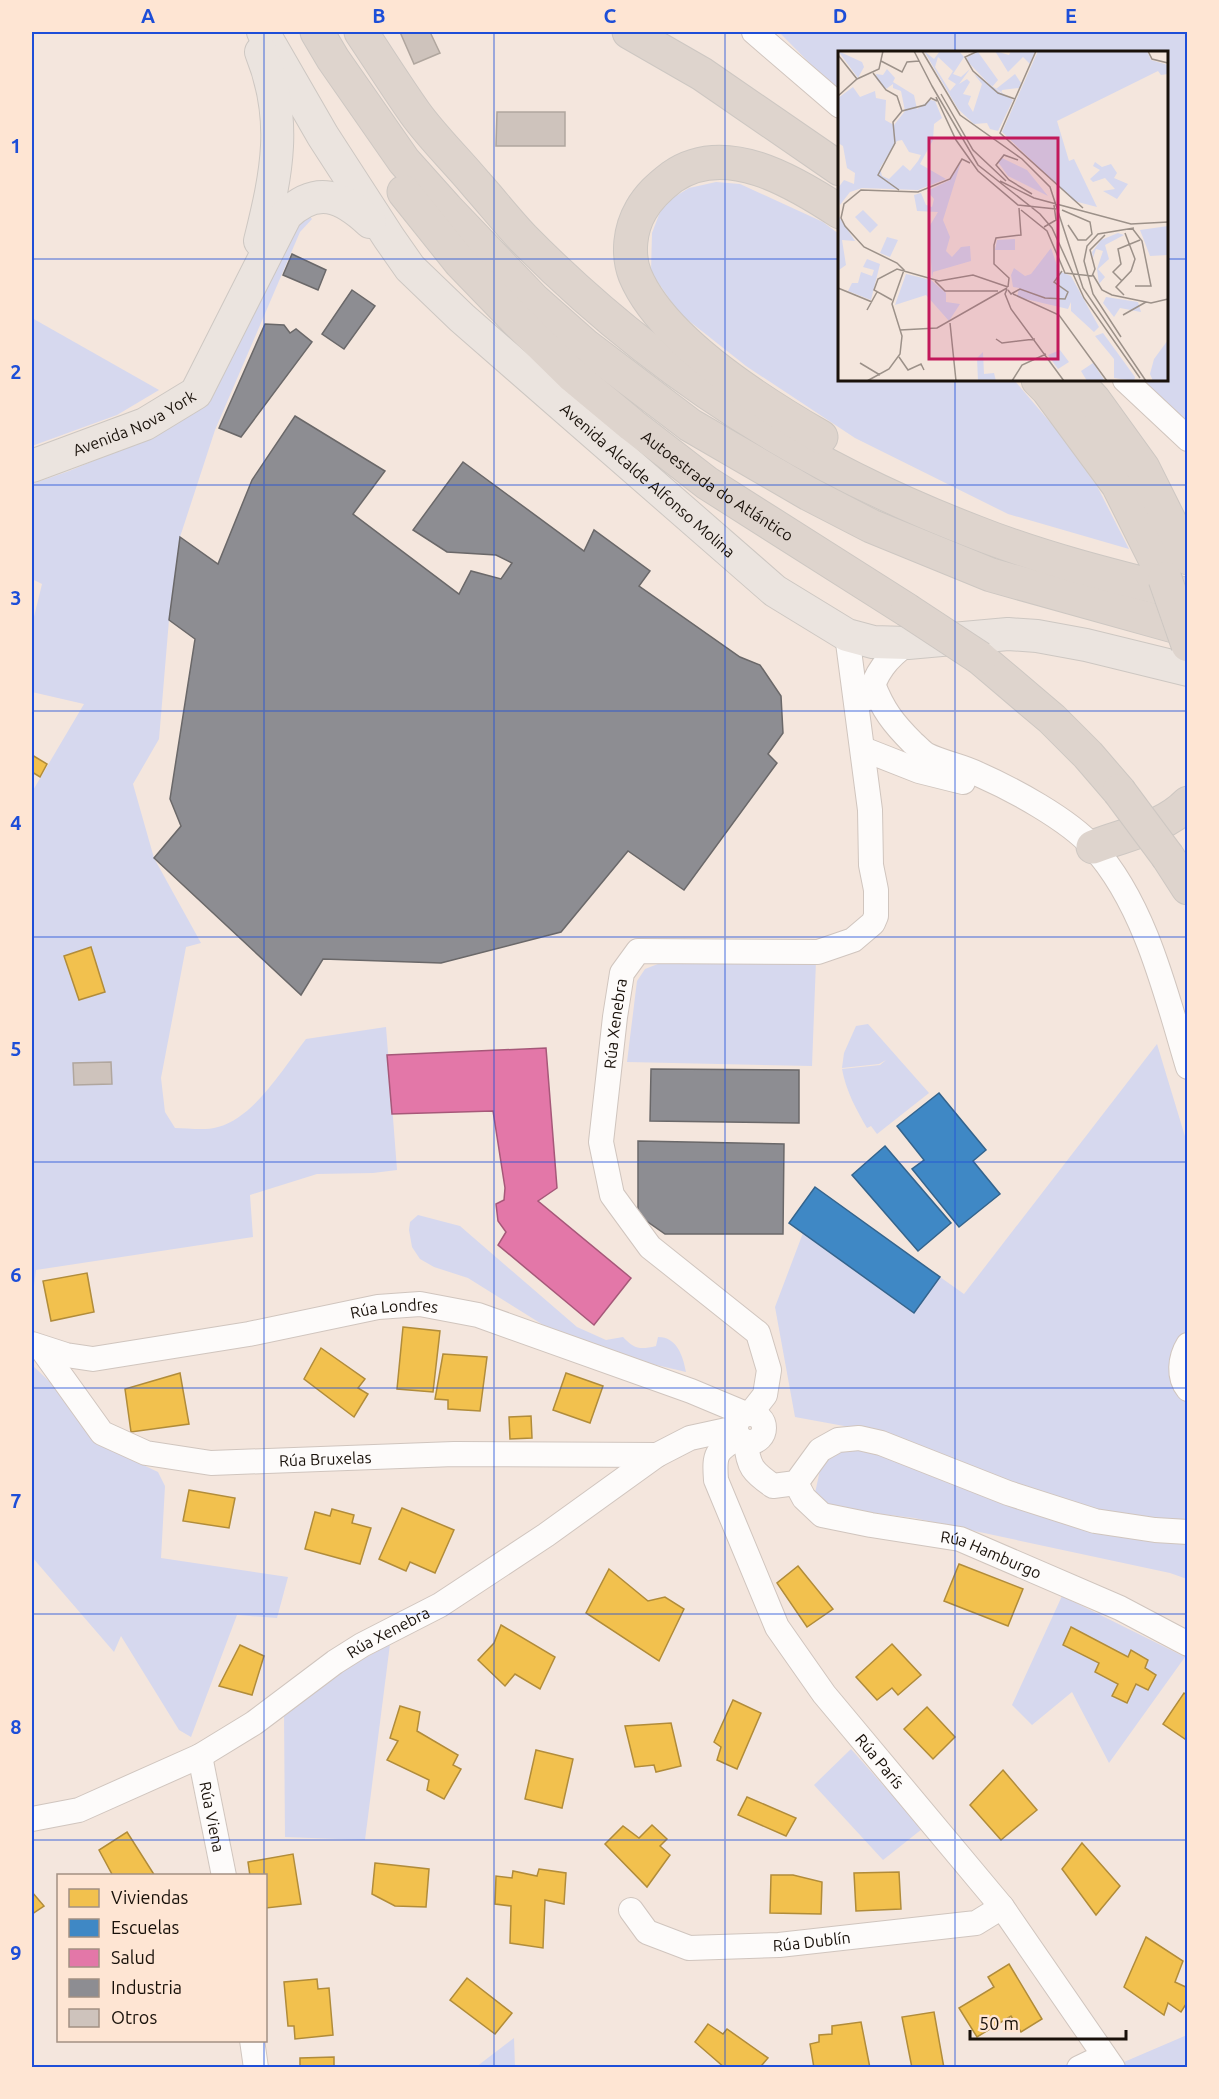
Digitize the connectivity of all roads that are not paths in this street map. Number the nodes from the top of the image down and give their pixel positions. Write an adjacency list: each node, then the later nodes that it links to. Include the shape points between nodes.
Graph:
1 (252, 32): 12 (main road, via 269,73 277,115 277,159)
2 (263, 32): 11 (main road, Avenida Alcalde Alfonso Molina, via 323,136)
3 (296, 32): 33 (highway, Autoestrada do Atlántico, bridge, via 374,154 460,262 572,375 707,483 980,658 1088,755 1119,791)
4 (317, 32): 22 (highway, via 404,161 447,209 533,299 586,346 690,425 809,494 871,526 937,553 991,575)
5 (361, 32): 20 (highway, via 417,115 522,238 659,359 747,420 831,468)
6 (629, 32): 9 (highway, via 702,74)
7 (754, 32): 8 (street)
8 (838, 104)
9 (838, 168)
10 (838, 211): 20 (highway, via 779,177 741,165 708,163 693,167 660,185 640,211 630,246 634,273 652,305 674,332 758,399 907,486)
11 (389, 238): 12 (main road, via 340,199 307,199 286,215); 23 (main road, Avenida Alcalde Alfonso Molina, via 410,267 462,318 775,591)
12 (247, 291): 17 (main road, Avenida Nova York, via 196,393 145,424)
13 (1039, 381): 18 (highway)
14 (1077, 381): 18 (highway, via 1094,400)
15 (1126, 381): 16 (street)
16 (1188, 439)
17 (32, 466)
18 (1130, 476): 19 (highway); 21 (highway)
19 (1188, 531)
20 (976, 533): 21 (highway, via 1053,558)
21 (1180, 577): 22 (highway, bridge); 25 (highway, bridge)
22 (1188, 628)
23 (847, 635): 24 (main road, Avenida Alcalde Alfonso Molina, via 873,642); 28 (street, Rúa Xenebra)
24 (908, 643): 26 (main road, Avenida Alcalde Alfonso Molina, via 1008,634 1037,636); 27 (street, Rúa Xenebra, via 884,663)
25 (1188, 645)
26 (1188, 670)
27 (873, 684): 28 (street, Rúa Xenebra, via 867,703); 29 (street, via 881,706)
28 (863, 749): 29 (street); 31 (street, Rúa Xenebra)
29 (922, 763): 31 (street, via 896,771 879,786); 32 (street, via 970,784 1033,804 1065,822)
30 (1188, 802): 32 (highway, via 1163,822)
31 (870, 810): 38 (street, Rúa Xenebra, via 876,916 853,940 818,952 638,951 622,973 601,1142 612,1195 650,1247 758,1333 769,1370 765,1395)
32 (1093, 846): 34 (street, via 1119,883 1150,944)
33 (1188, 888)
34 (1188, 1066)
35 (1188, 1345): 37 (street, via 1181,1371)
36 (36, 1346): 38 (street, Rúa Londres, via 93,1359 249,1334 378,1306 420,1304 478,1315 691,1391); 39 (street, Rúa Bruxelas, via 102,1433 146,1453 211,1463 454,1454)
37 (1188, 1389)
38 (743, 1427): 39 (street, Rúa Xenebra, via 690,1438); 40 (street, via 747,1458 754,1473 773,1486); 46 (street, Rúa París, via 721,1448 714,1462 716,1480 777,1627 824,1694)
39 (657, 1455): 43 (street, Rúa Xenebra, via 440,1605 362,1645 254,1723)
40 (796, 1483): 41 (street, via 820,1449 838,1440 859,1438 1095,1521); 42 (street, Rúa Hamburgo, via 804,1498 822,1515 960,1539 1120,1608)
41 (1188, 1532)
42 (1188, 1644)
43 (200, 1756): 44 (street, Rúa Xenebra, via 79,1810); 45 (street, Rúa Viena)
44 (32, 1819)
45 (224, 1874)
46 (1002, 1907): 47 (street, Rúa Dublín, via 976,1923 779,1945 689,1948 647,1932); 49 (street, Rúa París)
47 (631, 1910)
48 (252, 2042): 50 (street)
49 (1108, 2062): 51 (street)
50 (255, 2067)
51 (1079, 2067)

